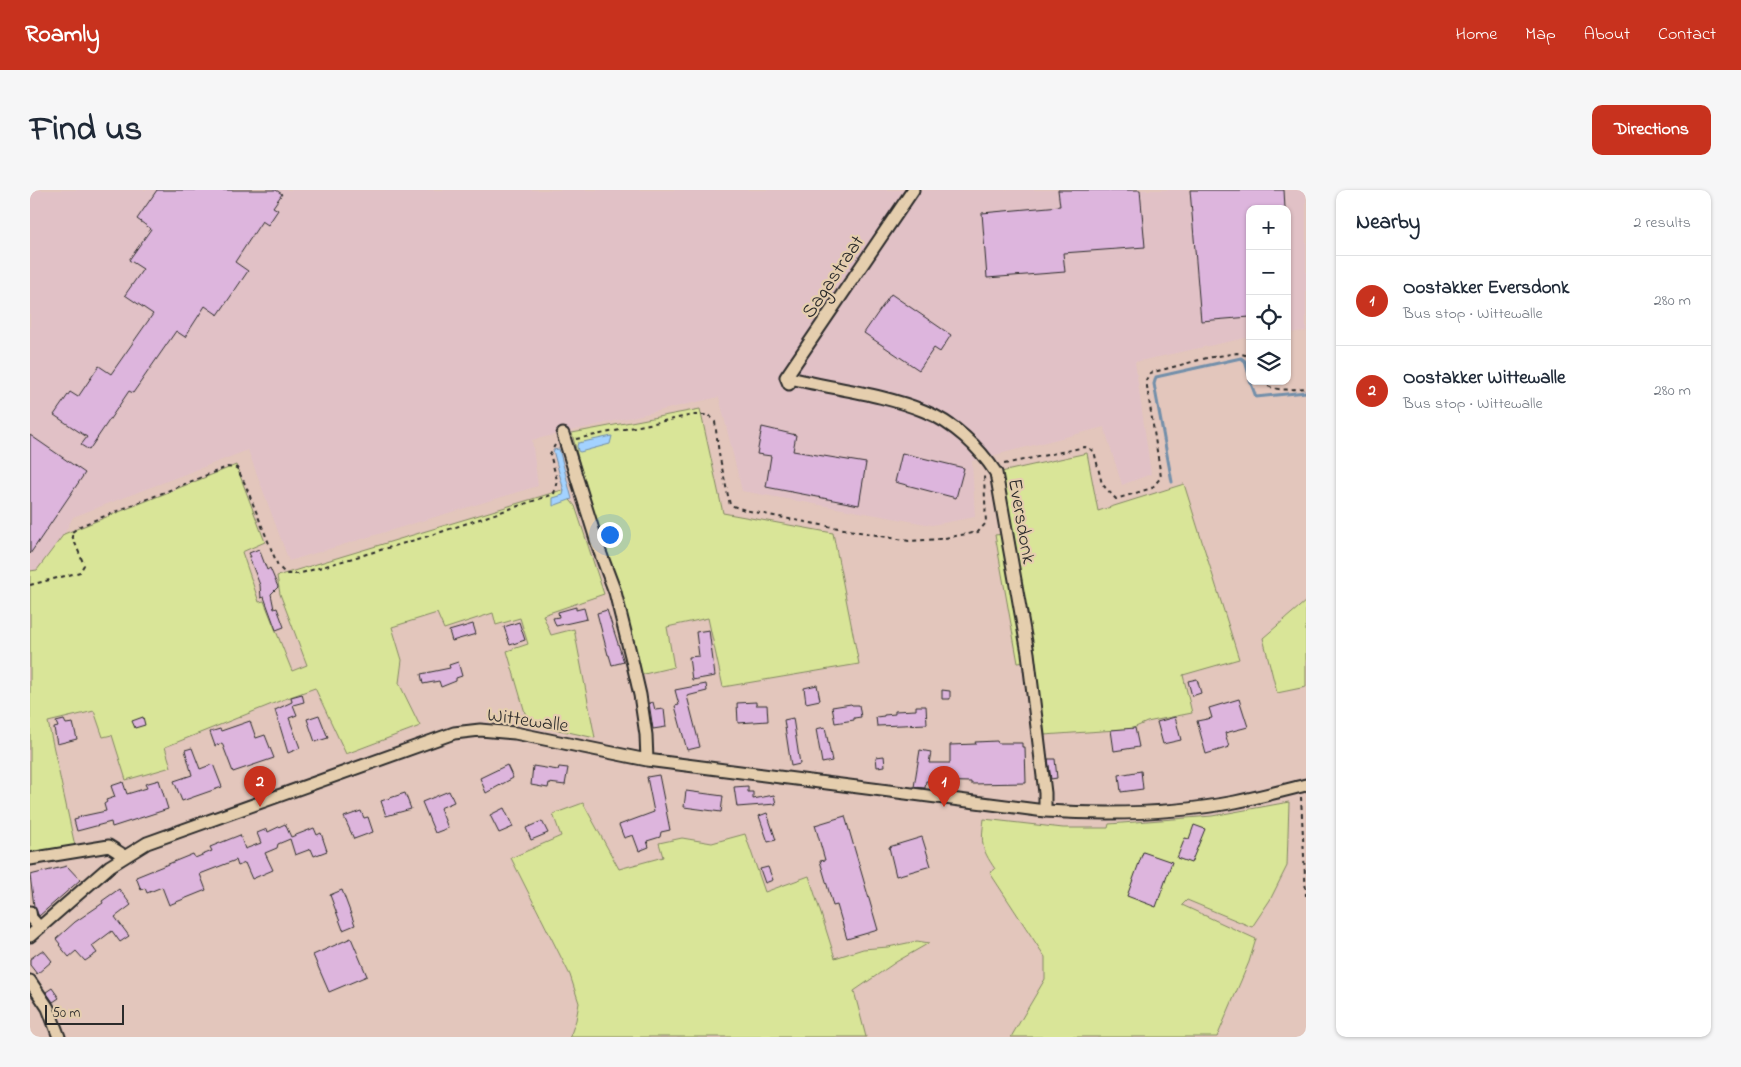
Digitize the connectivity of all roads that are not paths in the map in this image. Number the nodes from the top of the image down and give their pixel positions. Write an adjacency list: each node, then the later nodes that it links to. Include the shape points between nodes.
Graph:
1 (913, 190): 2 (street, Sagastraat)
2 (787, 381): 6 (street, Eversdonk, via 886,399 925,411 954,428 984,455 996,472 1028,653)
3 (564, 437): 4 (street, via 615,592 640,695)
4 (647, 760): 6 (street, Wittewalle); 7 (street, Wittewalle, via 515,733 480,730 454,733 172,832)
5 (1303, 786): 6 (street, Wittewalle, via 1235,802 1166,811 1095,814)
6 (1045, 811)
7 (123, 857): 8 (street, via 109,846); 10 (street, Wittewalle)
8 (30, 859)
9 (30, 912): 10 (street)
10 (39, 927): 11 (street, Wittewalle)
11 (30, 936)
12 (30, 981): 13 (street, via 48,1008)
13 (59, 1037)

